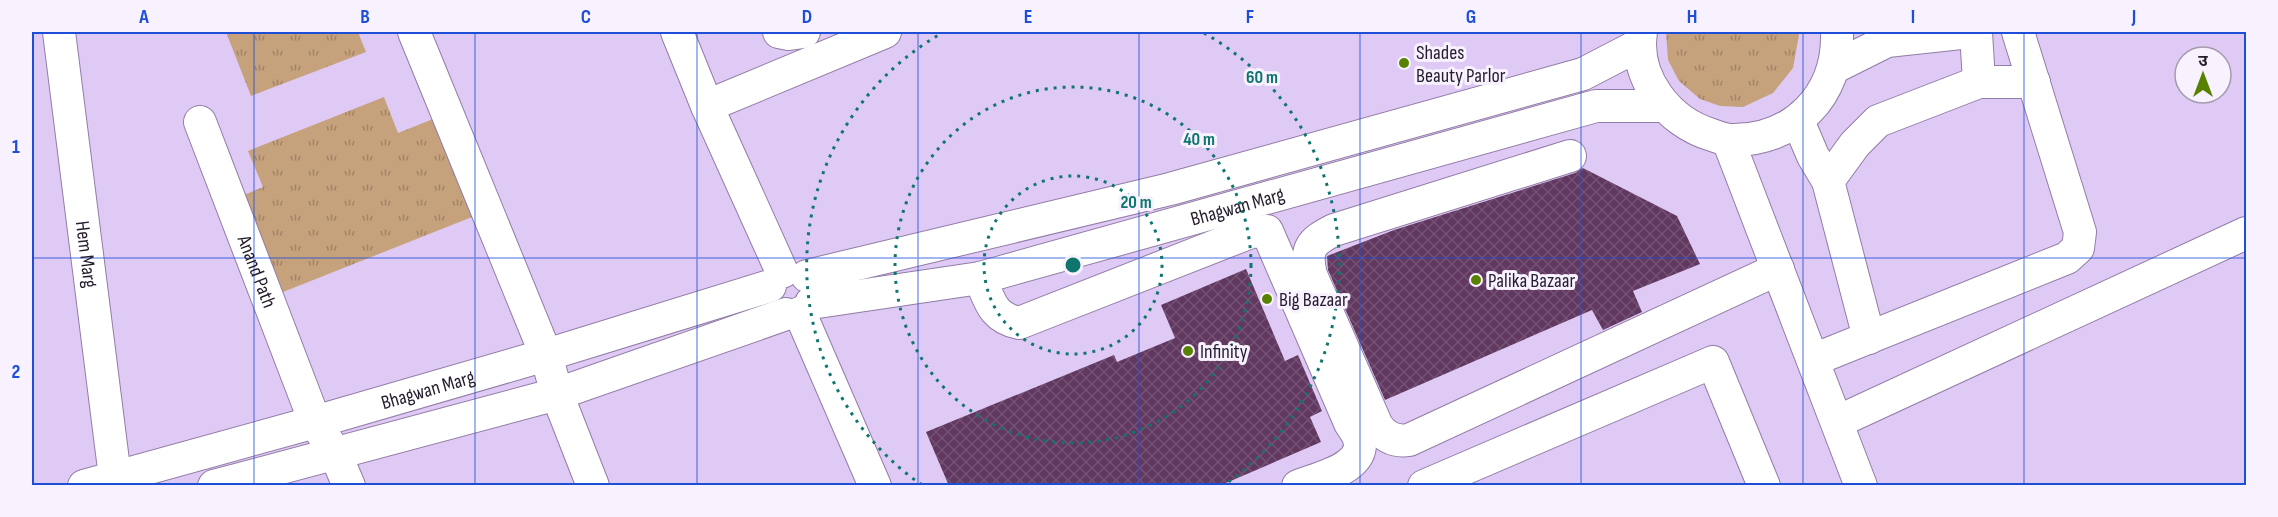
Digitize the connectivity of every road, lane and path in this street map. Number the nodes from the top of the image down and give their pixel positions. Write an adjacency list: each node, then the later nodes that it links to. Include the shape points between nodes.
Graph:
1 (59, 32): 33 (street, Hem Marg)
2 (414, 32): 27 (street)
3 (676, 32): 15 (street)
4 (779, 32): 5 (street)
5 (804, 32)
6 (885, 32): 15 (street)
7 (1837, 32): 12 (street)
8 (1970, 32): 12 (street, via 1887,41)
9 (1976, 32): 13 (street)
10 (2018, 32): 14 (street)
11 (1640, 38): 16 (street, via 1646,78); 25 (street, Bhagwan Marg, via 1583,74)
12 (1835, 67): 17 (street, via 1827,87)
13 (1979, 82): 14 (street); 21 (street, via 1878,120)
14 (2034, 82): 26 (street, via 2080,232 2078,248 2067,258)
15 (707, 106): 25 (street)
16 (1664, 106): 19 (street, via 1695,130); 24 (street, Bhagwan Marg, via 1596,106)
17 (1798, 120): 19 (street, via 1768,136); 21 (street)
18 (200, 123): 30 (street, Anand Path)
19 (1728, 140): 23 (street)
20 (1570, 156): 23 (street, via 1334,230 1311,245 1311,275 1383,434 1409,440)
21 (1828, 181): 26 (street)
22 (2247, 233): 31 (street)
23 (1779, 269): 28 (street)
24 (980, 278): 25 (street, Bhagwan Marg); 39 (street, via 998,315 1019,323 1251,232 1267,231 1359,438 1356,458 1344,468)
25 (793, 294): 27 (street, Bhagwan Marg); 29 (street, Bhagwan Marg); 38 (street)
26 (1869, 338): 28 (street)
27 (546, 355): 29 (street); 30 (street, Bhagwan Marg)
28 (1814, 360): 31 (street)
29 (557, 394): 32 (street, Bhagwan Marg); 37 (street)
30 (315, 422): 32 (street, Anand Path); 33 (street, Bhagwan Marg)
31 (1837, 422): 42 (street)
32 (335, 453): 35 (street, Bhagwan Marg); 36 (street, Anand Path)
33 (115, 477): 34 (street, Bhagwan Marg)
34 (84, 486)
35 (214, 486)
36 (349, 486)
37 (593, 486)
38 (875, 486)
39 (1298, 486)
40 (1424, 486): 41 (street, via 1713,362)
41 (1764, 486)
42 (1861, 486)

